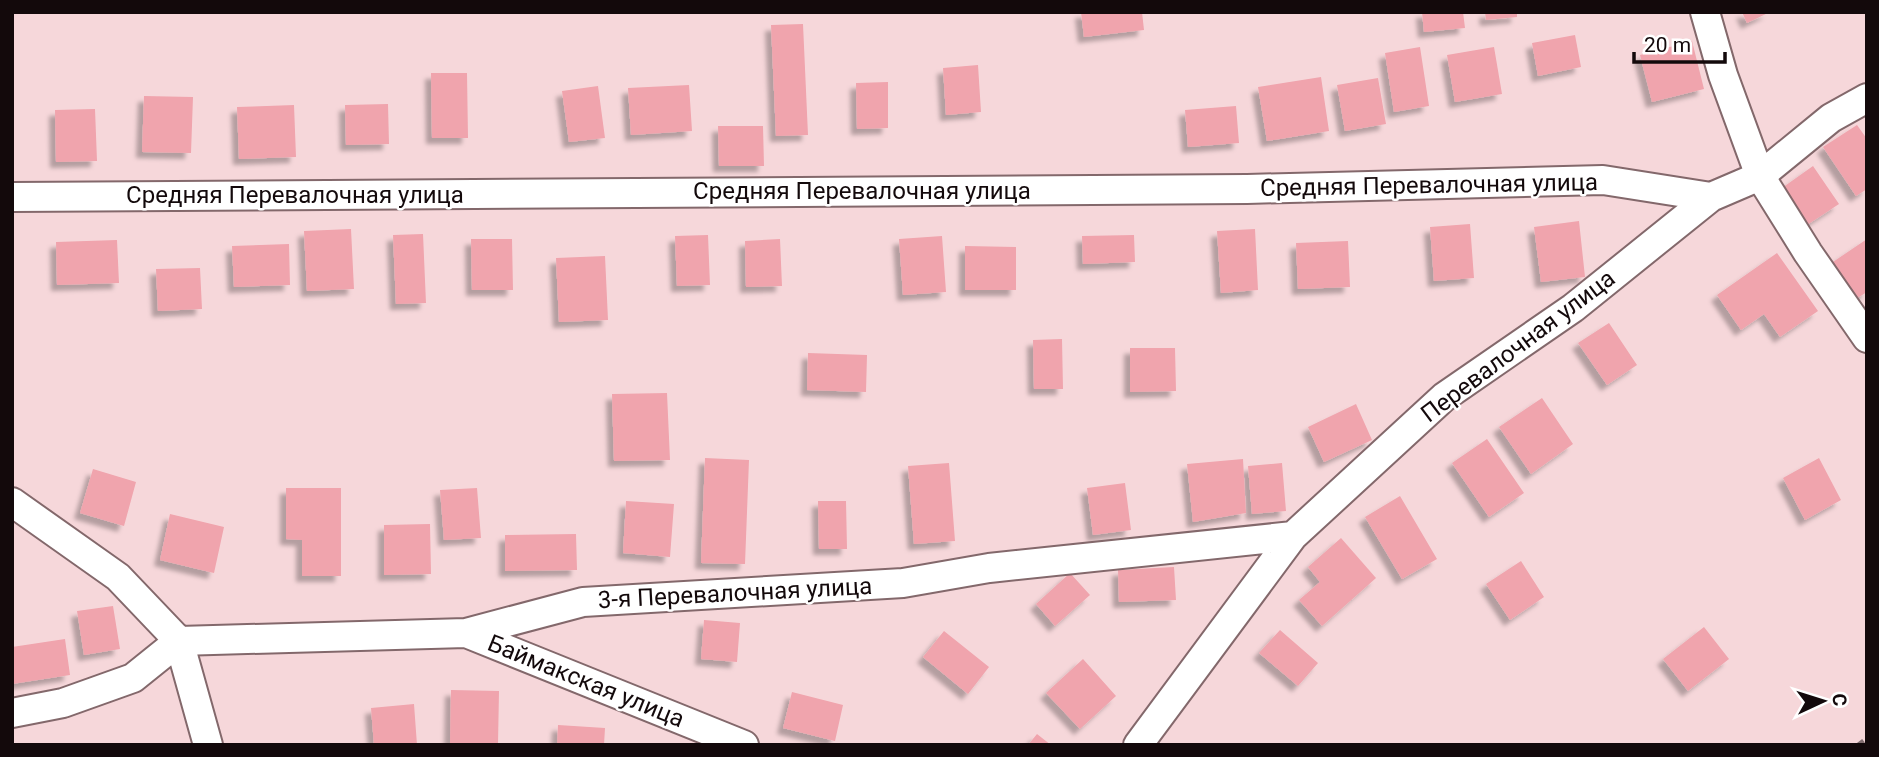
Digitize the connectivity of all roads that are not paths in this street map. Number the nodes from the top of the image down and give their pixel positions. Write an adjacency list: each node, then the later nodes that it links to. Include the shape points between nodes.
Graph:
1 (1705, 12): 3 (street)
2 (1867, 98): 3 (street, Перевалочная улица, via 1831,118)
3 (1760, 176): 5 (street, Перевалочная улица); 6 (street)
4 (12, 197): 5 (street, Средняя Перевалочная улица, via 1247,189 1603,180)
5 (1711, 197): 8 (street, Перевалочная улица, via 1573,308 1444,397)
6 (1867, 338)
7 (12, 502): 10 (street, via 118,577)
8 (1293, 536): 9 (street, 3-я Перевалочная улица, via 989,568 903,583 583,602); 14 (street, Перевалочная улица)
9 (466, 633): 10 (street, 3-я Перевалочная улица); 13 (street, Баймакская улица)
10 (179, 640): 11 (street, via 133,678 63,703); 12 (street)
11 (12, 713)
12 (208, 745)
13 (744, 745)
14 (1138, 745)

